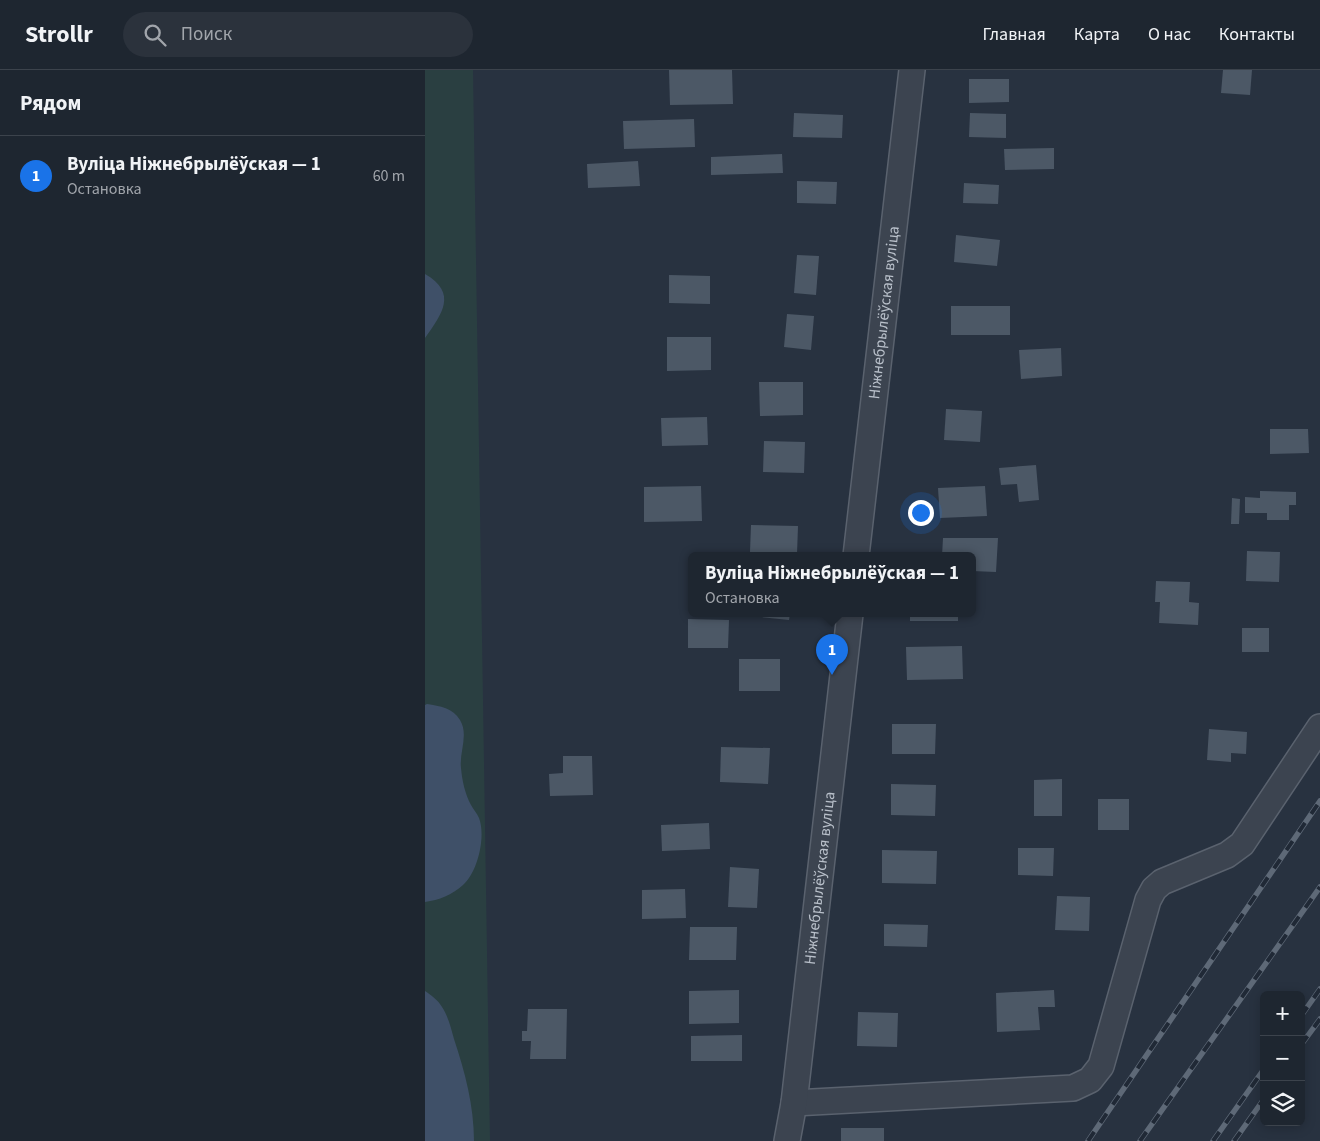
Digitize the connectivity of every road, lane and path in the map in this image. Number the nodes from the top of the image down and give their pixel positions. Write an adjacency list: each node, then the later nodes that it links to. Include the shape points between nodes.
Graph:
1 (912, 70): 2 (street, Ніжнебрылёўская вуліца)
2 (857, 552)
3 (850, 617): 5 (street, Ніжнебрылёўская вуліца)
4 (1320, 727): 5 (street, via 1242,844 1227,855 1162,882 1154,889 1148,900 1101,1066 1090,1080 1073,1088)
5 (794, 1103): 6 (street, Ніжнебрылёўская вуліца)
6 (787, 1141)

